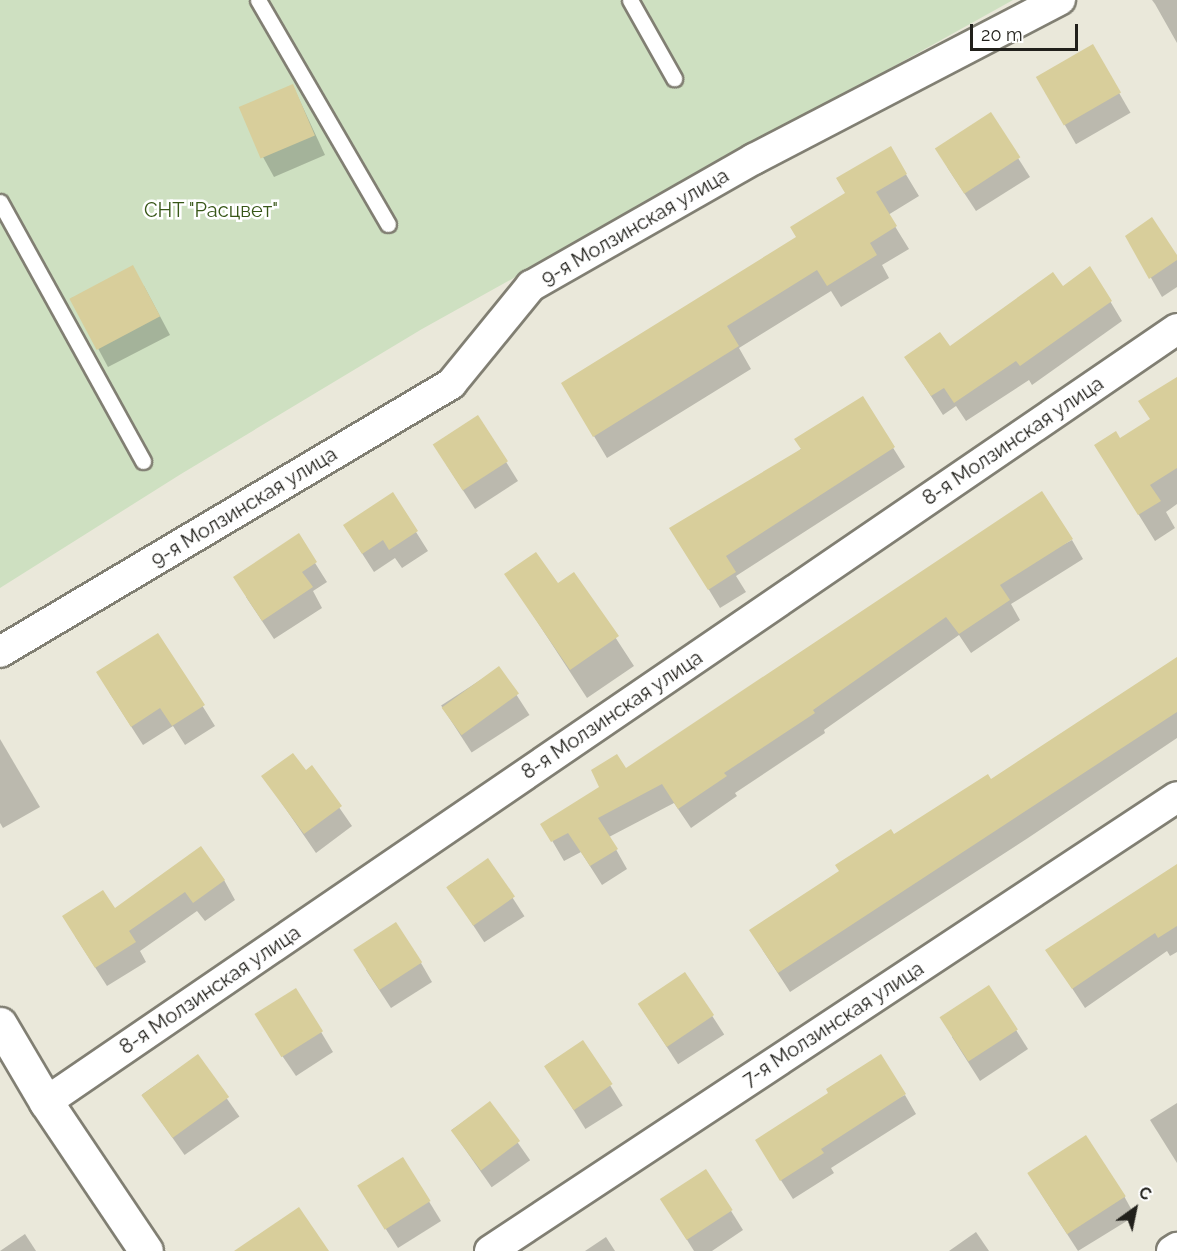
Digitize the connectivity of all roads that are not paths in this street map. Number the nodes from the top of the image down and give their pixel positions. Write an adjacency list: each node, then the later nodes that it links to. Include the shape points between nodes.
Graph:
1 (258, 0): 6 (lane)
2 (630, 0): 4 (lane)
3 (1060, 0): 9 (street, 9-я Молзинская улица, via 754,159 531,286 451,384)
4 (674, 78)
5 (0, 202): 8 (lane)
6 (388, 224)
7 (1177, 329): 12 (street, 8-я Молзинская улица)
8 (143, 461)
9 (0, 652)
10 (1177, 797): 15 (street, 7-я Молзинская улица)
11 (0, 1024): 12 (street)
12 (46, 1102): 14 (street)
13 (1177, 1248): 16 (street)
14 (146, 1251)
15 (490, 1251)
16 (1172, 1251)

